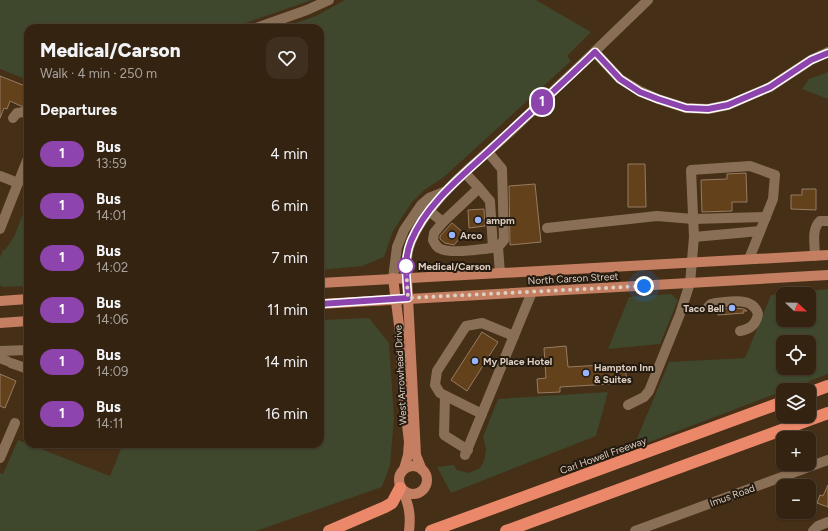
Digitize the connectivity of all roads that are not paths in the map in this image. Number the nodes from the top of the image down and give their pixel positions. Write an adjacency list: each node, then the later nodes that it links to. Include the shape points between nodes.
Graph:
1 (329, 0): 3 (street)
2 (648, 0): 4 (street)
3 (267, 24)
4 (595, 52): 5 (street, via 620,79 640,92 686,108 708,109 728,105 770,87); 8 (street)
5 (828, 52)
6 (24, 112): 7 (street, via 17,113)
7 (13, 118)
8 (488, 152): 10 (street); 26 (street, via 502,169 504,240)
9 (24, 168): 12 (street)
10 (465, 173): 13 (street); 14 (street)
11 (0, 176): 12 (street)
12 (18, 183): 22 (street)
13 (479, 188): 20 (street); 26 (street, via 490,201)
14 (444, 192): 15 (street); 33 (street, via 429,198 421,205 404,230 397,247)
15 (429, 212): 20 (street); 34 (street, via 409,246)
16 (766, 217): 17 (street); 18 (street, via 773,199 774,175 750,166 691,170); 23 (street)
17 (743, 218): 18 (street); 24 (street)
18 (694, 219): 21 (street, via 657,216); 25 (street)
19 (828, 221): 28 (street, via 820,221 814,230)
20 (443, 222): 26 (street, via 434,233 433,240 443,250)
21 (547, 228)
22 (0, 229)
23 (760, 231): 24 (street); 29 (street)
24 (743, 232): 25 (street)
25 (694, 237): 30 (street)
26 (495, 248): 31 (street)
27 (828, 255): 28 (main road, North Carson Street)
28 (815, 256): 29 (main road, North Carson Street)
29 (749, 259): 30 (main road, North Carson Street)
30 (692, 262): 31 (main road, North Carson Street); 36 (street)
31 (500, 273): 34 (main road, North Carson Street)
32 (828, 275): 36 (main road, North Carson Street)
33 (393, 278): 34 (main road, North Carson Street); 35 (main road, North Carson Street); 40 (main road, West Arrowhead Drive)
34 (406, 278): 38 (main road, West Arrowhead Drive)
35 (324, 282)
36 (690, 283): 37 (main road, North Carson Street); 55 (street, via 649,391 644,397)
37 (532, 292): 38 (main road, North Carson Street); 47 (street)
38 (408, 298): 40 (main road, North Carson Street); 63 (main road, West Arrowhead Drive, via 416,455)
39 (24, 299): 41 (main road)
40 (395, 300): 42 (main road, North Carson Street); 62 (main road, West Arrowhead Drive, via 409,442)
41 (0, 301)
42 (324, 304)
43 (708, 307): 46 (street, via 715,303 746,301 753,304 758,314 756,321 748,329)
44 (24, 321): 45 (main road)
45 (0, 323)
46 (740, 331)
47 (514, 336): 54 (street, via 482,324 466,326 437,371 435,385 440,394); 58 (street)
48 (24, 350): 49 (street)
49 (0, 351)
50 (6, 361): 51 (street)
51 (24, 368)
52 (828, 386): 53 (highway)
53 (816, 390)
54 (445, 396): 58 (street); 58 (street, via 444,435 467,452)
55 (628, 405)
56 (776, 405): 68 (highway, Carl Howell Freeway)
57 (828, 413): 71 (highway)
58 (482, 414)
59 (15, 423): 60 (street)
60 (0, 458)
61 (828, 460): 72 (street, Imus Road)
62 (404, 469): 63 (main road, via 416,466); 64 (main road, via 398,479)
63 (422, 470): 65 (main road, via 427,480)
64 (401, 490): 65 (main road, via 409,495); 66 (main road, via 409,508); 69 (highway, via 385,508)
65 (421, 492): 66 (main road)
66 (410, 518): 70 (main road)
67 (828, 522): 73 (street)
68 (435, 530)
69 (329, 531)
70 (409, 531)
71 (506, 531)
72 (635, 531)
73 (813, 531)

